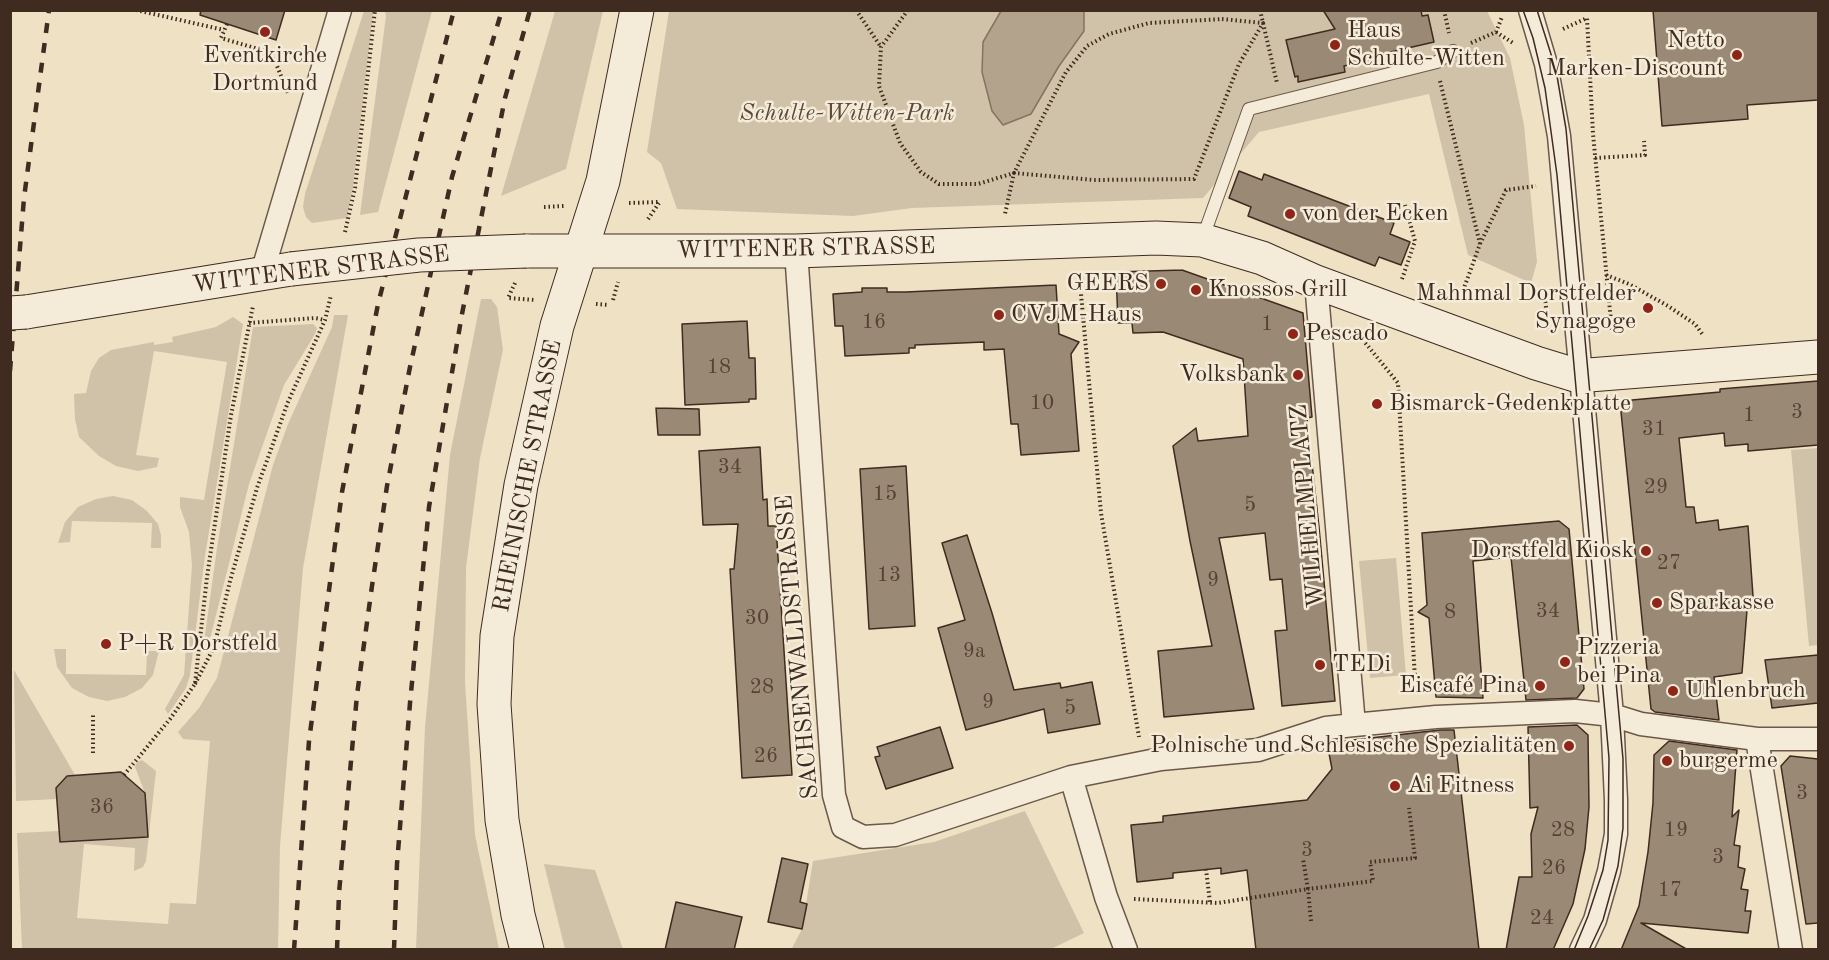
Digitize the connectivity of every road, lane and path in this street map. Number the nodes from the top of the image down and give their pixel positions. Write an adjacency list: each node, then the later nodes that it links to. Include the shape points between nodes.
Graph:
1 (136, 10): 14 (path)
2 (340, 10): 39 (street)
3 (375, 10): 35 (path, via 355,188)
4 (637, 10): 38 (main road, RHEINISCHE STRASSE, via 603,181)
5 (856, 10): 18 (path)
6 (908, 10): 18 (path)
7 (1260, 10): 11 (path)
8 (1444, 10): 13 (path)
9 (1530, 10): 58 (street, via 1546,64 1557,125)
10 (1502, 17): 16 (path)
11 (1263, 23): 22 (path); 25 (path, via 1222,19 1149,23 1109,34 1087,46 1066,72); 25 (path, via 1239,64 1194,179 1094,180)
12 (227, 24): 14 (path)
13 (1448, 28)
14 (224, 30): 20 (path, via 221,38 265,51)
15 (1560, 30): 24 (path, via 1587,18)
16 (1496, 32): 17 (path); 19 (path)
17 (1513, 43)
18 (881, 47): 25 (path, via 879,87 900,142 921,172 939,184 978,184)
19 (1453, 51): 22 (lane, via 1437,62)
20 (284, 80)
21 (1442, 91): 36 (path)
22 (1281, 101): 33 (lane, via 1250,108)
23 (1644, 141): 24 (path, via 1645,155)
24 (1595, 158): 40 (path)
25 (1014, 173): 27 (path)
26 (1536, 186): 36 (path, via 1506,190)
27 (1008, 202)
28 (642, 203): 32 (path, via 659,202)
29 (1405, 205): 41 (path, via 1415,242)
30 (544, 207): 31 (path)
31 (555, 207)
32 (652, 214)
33 (1202, 240): 34 (main road, WITTENER STRASSE); 42 (main road, WITTENER STRASSE, via 1262,258)
34 (1076, 242): 37 (main road, WITTENER STRASSE); 67 (path, via 1101,513)
35 (343, 243)
36 (1480, 244): 47 (path)
37 (796, 251): 38 (main road, WITTENER STRASSE); 69 (street, SACHSENWALDSTRASSE, via 829,747 834,795 843,827 863,837 895,835)
38 (580, 252): 39 (main road, WITTENER STRASSE, bridge, via 419,255); 77 (main road, RHEINISCHE STRASSE, via 556,327 521,486 497,636 494,704 502,820)
39 (277, 271): 51 (main road, WITTENER STRASSE); 54 (path)
40 (1606, 275): 55 (path, via 1629,284); 56 (path)
41 (1402, 279)
42 (1316, 282): 58 (main road, WITTENER STRASSE, via 1536,363); 63 (street, WILHELMPLATZ)
43 (333, 287): 52 (path)
44 (616, 289): 48 (path)
45 (510, 293): 46 (path, via 508,298)
46 (516, 298)
47 (1460, 299)
48 (613, 300)
49 (598, 305): 50 (path)
50 (609, 305)
51 (18, 312)
52 (325, 321): 54 (path, via 315,318); 59 (path, via 288,402 257,488 214,647)
53 (1347, 321): 62 (path, via 1398,383 1415,680)
54 (249, 323): 59 (path, via 231,415)
55 (1695, 324)
56 (1612, 332)
57 (1818, 357): 58 (main road, WITTENER STRASSE)
58 (1581, 375): 61 (street)
59 (195, 684): 68 (path)
60 (93, 714): 66 (path)
61 (1612, 715): 62 (street, SACHSENWALDSTRASSE, via 1575,711); 64 (street, SACHSENWALDSTRASSE, via 1641,724); 79 (street, via 1616,834 1595,920)
62 (1436, 717): 63 (street, SACHSENWALDSTRASSE)
63 (1354, 725): 67 (street, SACHSENWALDSTRASSE, via 1326,728 1258,750)
64 (1757, 739): 65 (street, SACHSENWALDSTRASSE); 80 (street)
65 (1818, 739)
66 (93, 753)
67 (1143, 762): 69 (street, SACHSENWALDSTRASSE)
68 (124, 775)
69 (1071, 777): 74 (street)
70 (1409, 808): 73 (path, via 1415,858 1370,862 1373,881)
71 (1303, 859): 73 (path)
72 (1206, 869): 75 (path)
73 (1308, 890): 75 (path); 76 (path)
74 (1106, 897): 75 (path); 78 (street)
75 (1210, 903)
76 (1311, 921)
77 (527, 950)
78 (1126, 950)
79 (1581, 950)
80 (1791, 950)

